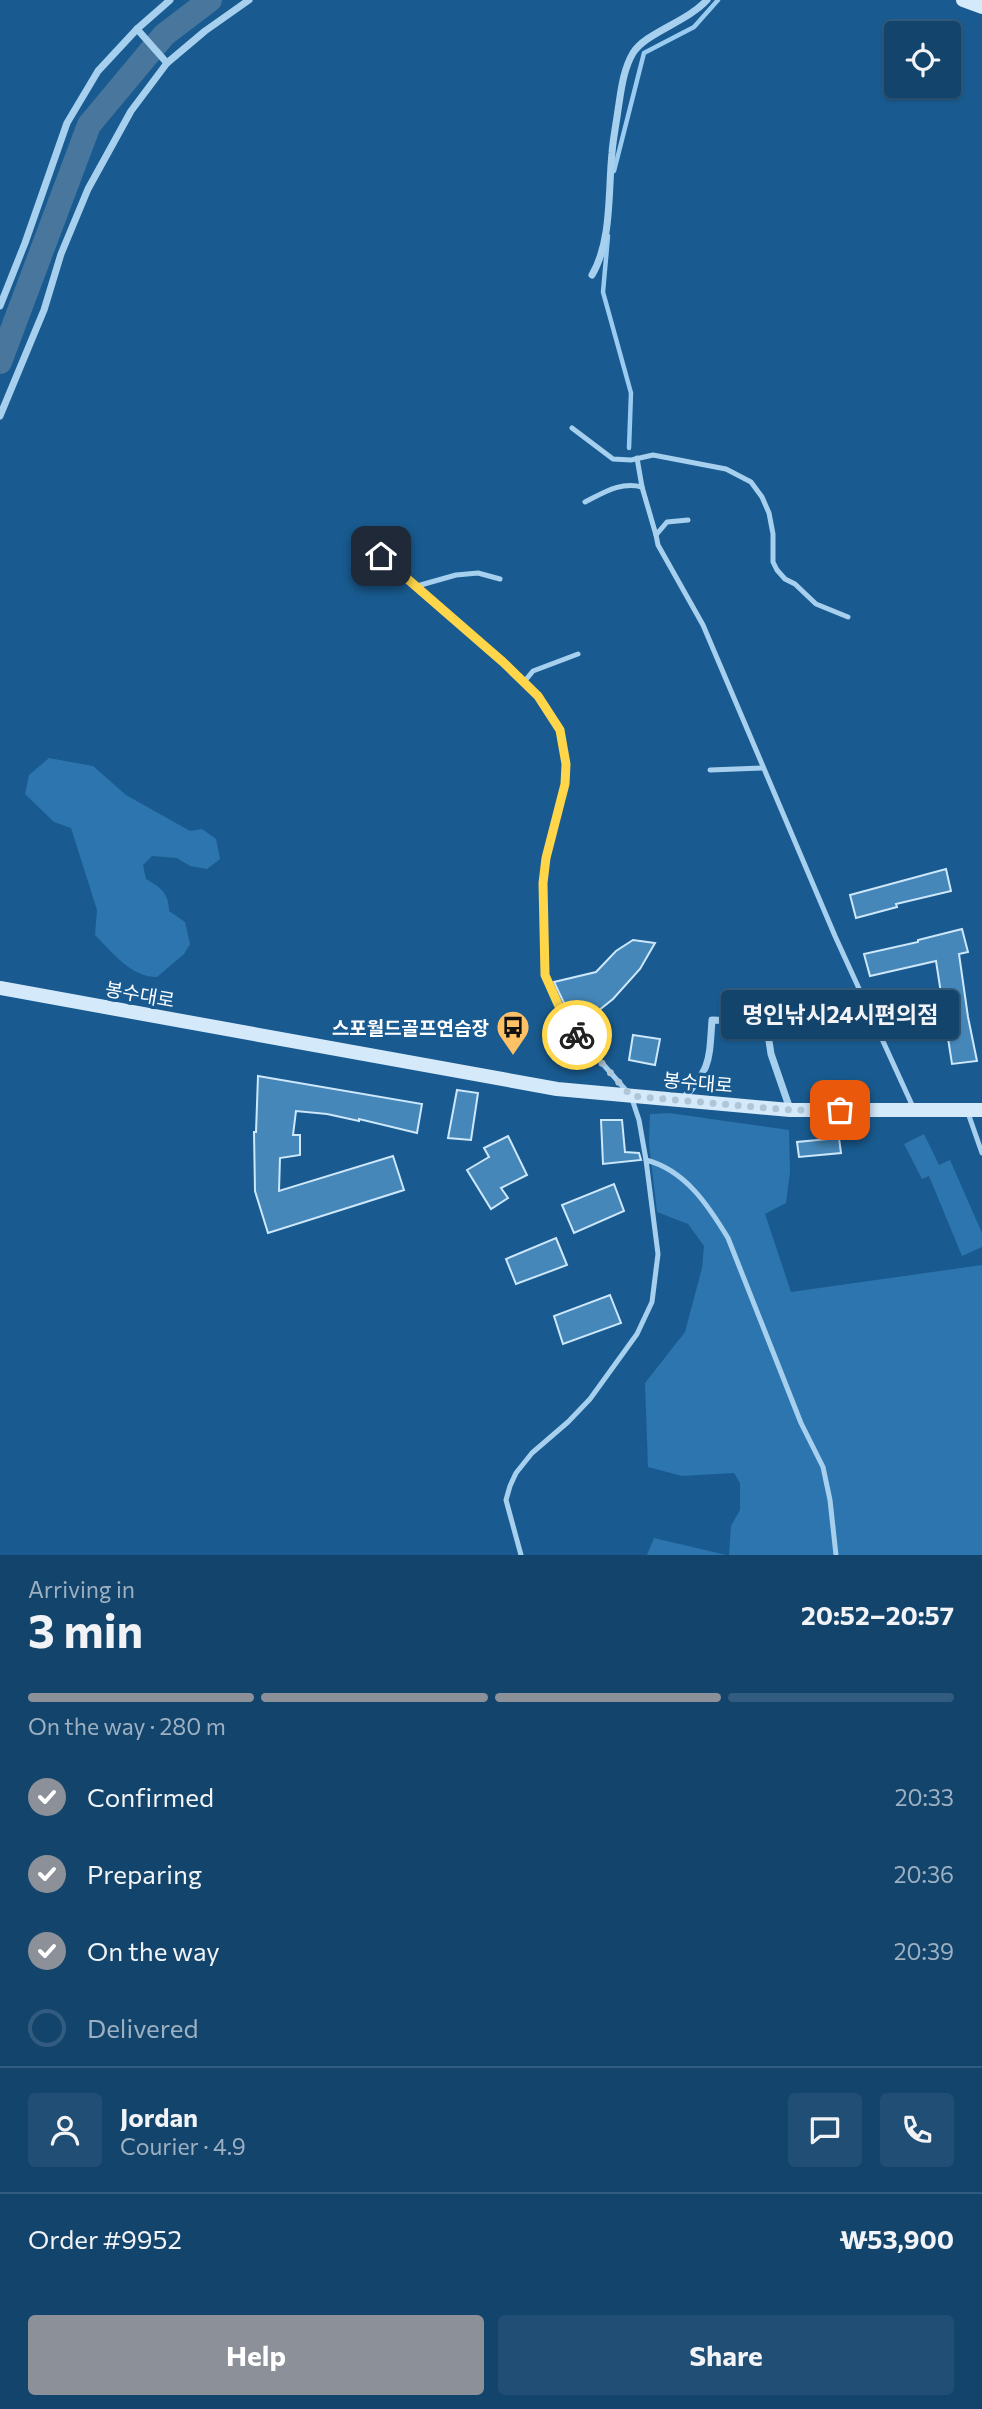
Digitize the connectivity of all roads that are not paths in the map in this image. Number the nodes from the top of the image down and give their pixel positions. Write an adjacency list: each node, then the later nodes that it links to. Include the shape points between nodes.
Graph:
1 (170, 0): 6 (street)
2 (249, 0): 7 (street)
3 (707, 0): 8 (street, via 686,19 647,39 631,58 621,86 606,232)
4 (963, 0): 5 (main road)
5 (982, 7)
6 (137, 30): 7 (street); 9 (street, via 98,71 67,123)
7 (167, 62): 10 (street, via 96,171)
8 (592, 275)
9 (0, 306)
10 (0, 416)
11 (572, 428): 12 (lane, via 613,459)
12 (637, 458): 13 (lane); 20 (lane, via 653,455 726,469 751,482 769,513 777,570 816,604)
13 (642, 487): 14 (lane, via 615,487); 16 (lane)
14 (585, 502)
15 (688, 520): 16 (lane, via 667,522)
16 (656, 535): 23 (lane, via 704,625)
17 (381, 556): 19 (lane)
18 (500, 579): 19 (lane, via 478,573)
19 (417, 586): 22 (lane)
20 (848, 617)
21 (578, 654): 22 (lane, via 533,671)
22 (524, 682): 26 (lane, via 560,730 566,764 543,883 545,975 566,1022)
23 (762, 768): 24 (lane); 29 (lane)
24 (710, 770)
25 (2, 989): 26 (main road, 봉수대로, via 557,1089)
26 (631, 1096): 27 (main road, 봉수대로); 32 (lane)
27 (681, 1100): 28 (main road, 봉수대로); 28 (street, via 709,1063 712,1020 755,1023 766,1028)
28 (790, 1110): 29 (main road, 봉수대로)
29 (914, 1110): 30 (main road, 봉수대로)
30 (975, 1110): 31 (lane)
31 (982, 1153)
32 (646, 1160): 33 (lane, via 658,1254 652,1302 637,1334 596,1391 532,1453 509,1486 506,1500); 34 (lane, via 665,1165 695,1191 728,1238 823,1468)
33 (521, 1555)
34 (836, 1555)

